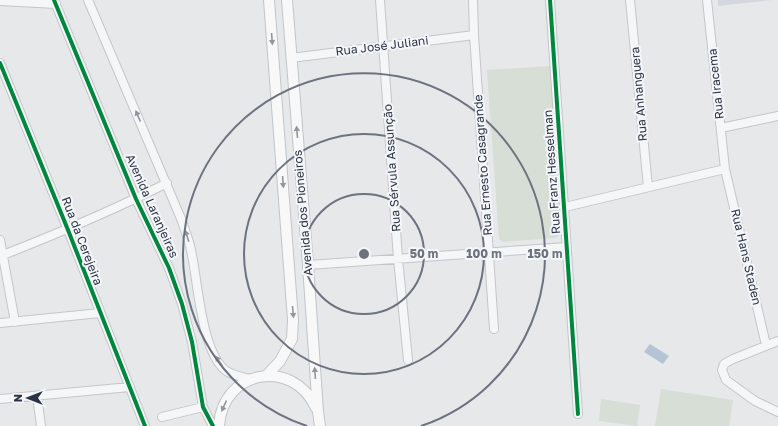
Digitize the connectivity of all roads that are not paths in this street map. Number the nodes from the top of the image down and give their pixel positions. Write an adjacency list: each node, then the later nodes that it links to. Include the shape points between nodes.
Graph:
1 (88, 0): 18 (street, Avenida Laranjeiras, one-way to 1)
2 (269, 0): 36 (main road, Avenida dos Pioneiros, one-way to 36, via 293,320 292,339 280,361)
3 (287, 0): 13 (main road, Avenida dos Pioneiros)
4 (380, 0): 12 (street, Rua Sérvula Assunção)
5 (473, 0): 11 (street, Rua Ernesto Casagrande)
6 (550, 0): 21 (street, Rua Franz Hesselman)
7 (630, 0): 19 (street, Rua Anhanguera)
8 (707, 0): 16 (street, Rua Iracema)
9 (0, 1): 10 (street)
10 (55, 2): 20 (street, Avenida Laranjeiras)
11 (474, 35): 12 (street, Rua José Juliani); 25 (street, Rua Ernesto Casagrande)
12 (384, 46): 13 (street, Rua José Juliani); 27 (street, Rua Sérvula Assunção)
13 (291, 58): 28 (main road, Avenida dos Pioneiros, one-way to 13)
14 (0, 63): 22 (street, Rua da Cerejeira)
15 (778, 116): 16 (street)
16 (721, 128): 17 (street, Rua Iracema)
17 (725, 169): 19 (street); 34 (street, Rua Hans Staden)
18 (167, 183): 20 (street); 37 (street, Avenida Laranjeiras, one-way to 18, via 236,376 225,370 211,348 191,249)
19 (648, 187): 21 (street)
20 (136, 199): 22 (street); 41 (street, Avenida Laranjeiras, via 169,268 182,304 192,342)
21 (565, 207): 24 (street, Rua Franz Hesselman)
22 (68, 230): 26 (street); 29 (street, Rua da Cerejeira)
23 (0, 240): 26 (street)
24 (567, 247): 25 (street); 44 (street, Rua Franz Hesselman)
25 (488, 253): 27 (street); 32 (street, Rua Ernesto Casagrande)
26 (2, 254): 30 (street)
27 (398, 259): 28 (street); 35 (street, Rua Sérvula Assunção)
28 (308, 265): 42 (main road, Avenida dos Pioneiros, one-way to 28)
29 (100, 314): 30 (street); 38 (street, Rua da Cerejeira)
30 (15, 322): 31 (street)
31 (0, 323)
32 (494, 329)
33 (778, 341): 34 (street)
34 (766, 345): 43 (street, via 724,364 722,370 726,380 755,401)
35 (408, 360)
36 (267, 376): 37 (main road); 42 (main road, via 293,381 304,389)
37 (251, 379): 49 (main road, one-way to 49, via 231,394 224,405)
38 (130, 387): 39 (street); 47 (street, Rua da Cerejeira)
39 (37, 396): 40 (street); 46 (street)
40 (0, 399)
41 (203, 407): 45 (street); 48 (street, Avenida Laranjeiras)
42 (318, 412): 50 (main road, Avenida dos Pioneiros)
43 (778, 412)
44 (578, 414)
45 (162, 417)
46 (41, 426)
47 (145, 426)
48 (213, 426)
49 (219, 426)
50 (320, 426)

